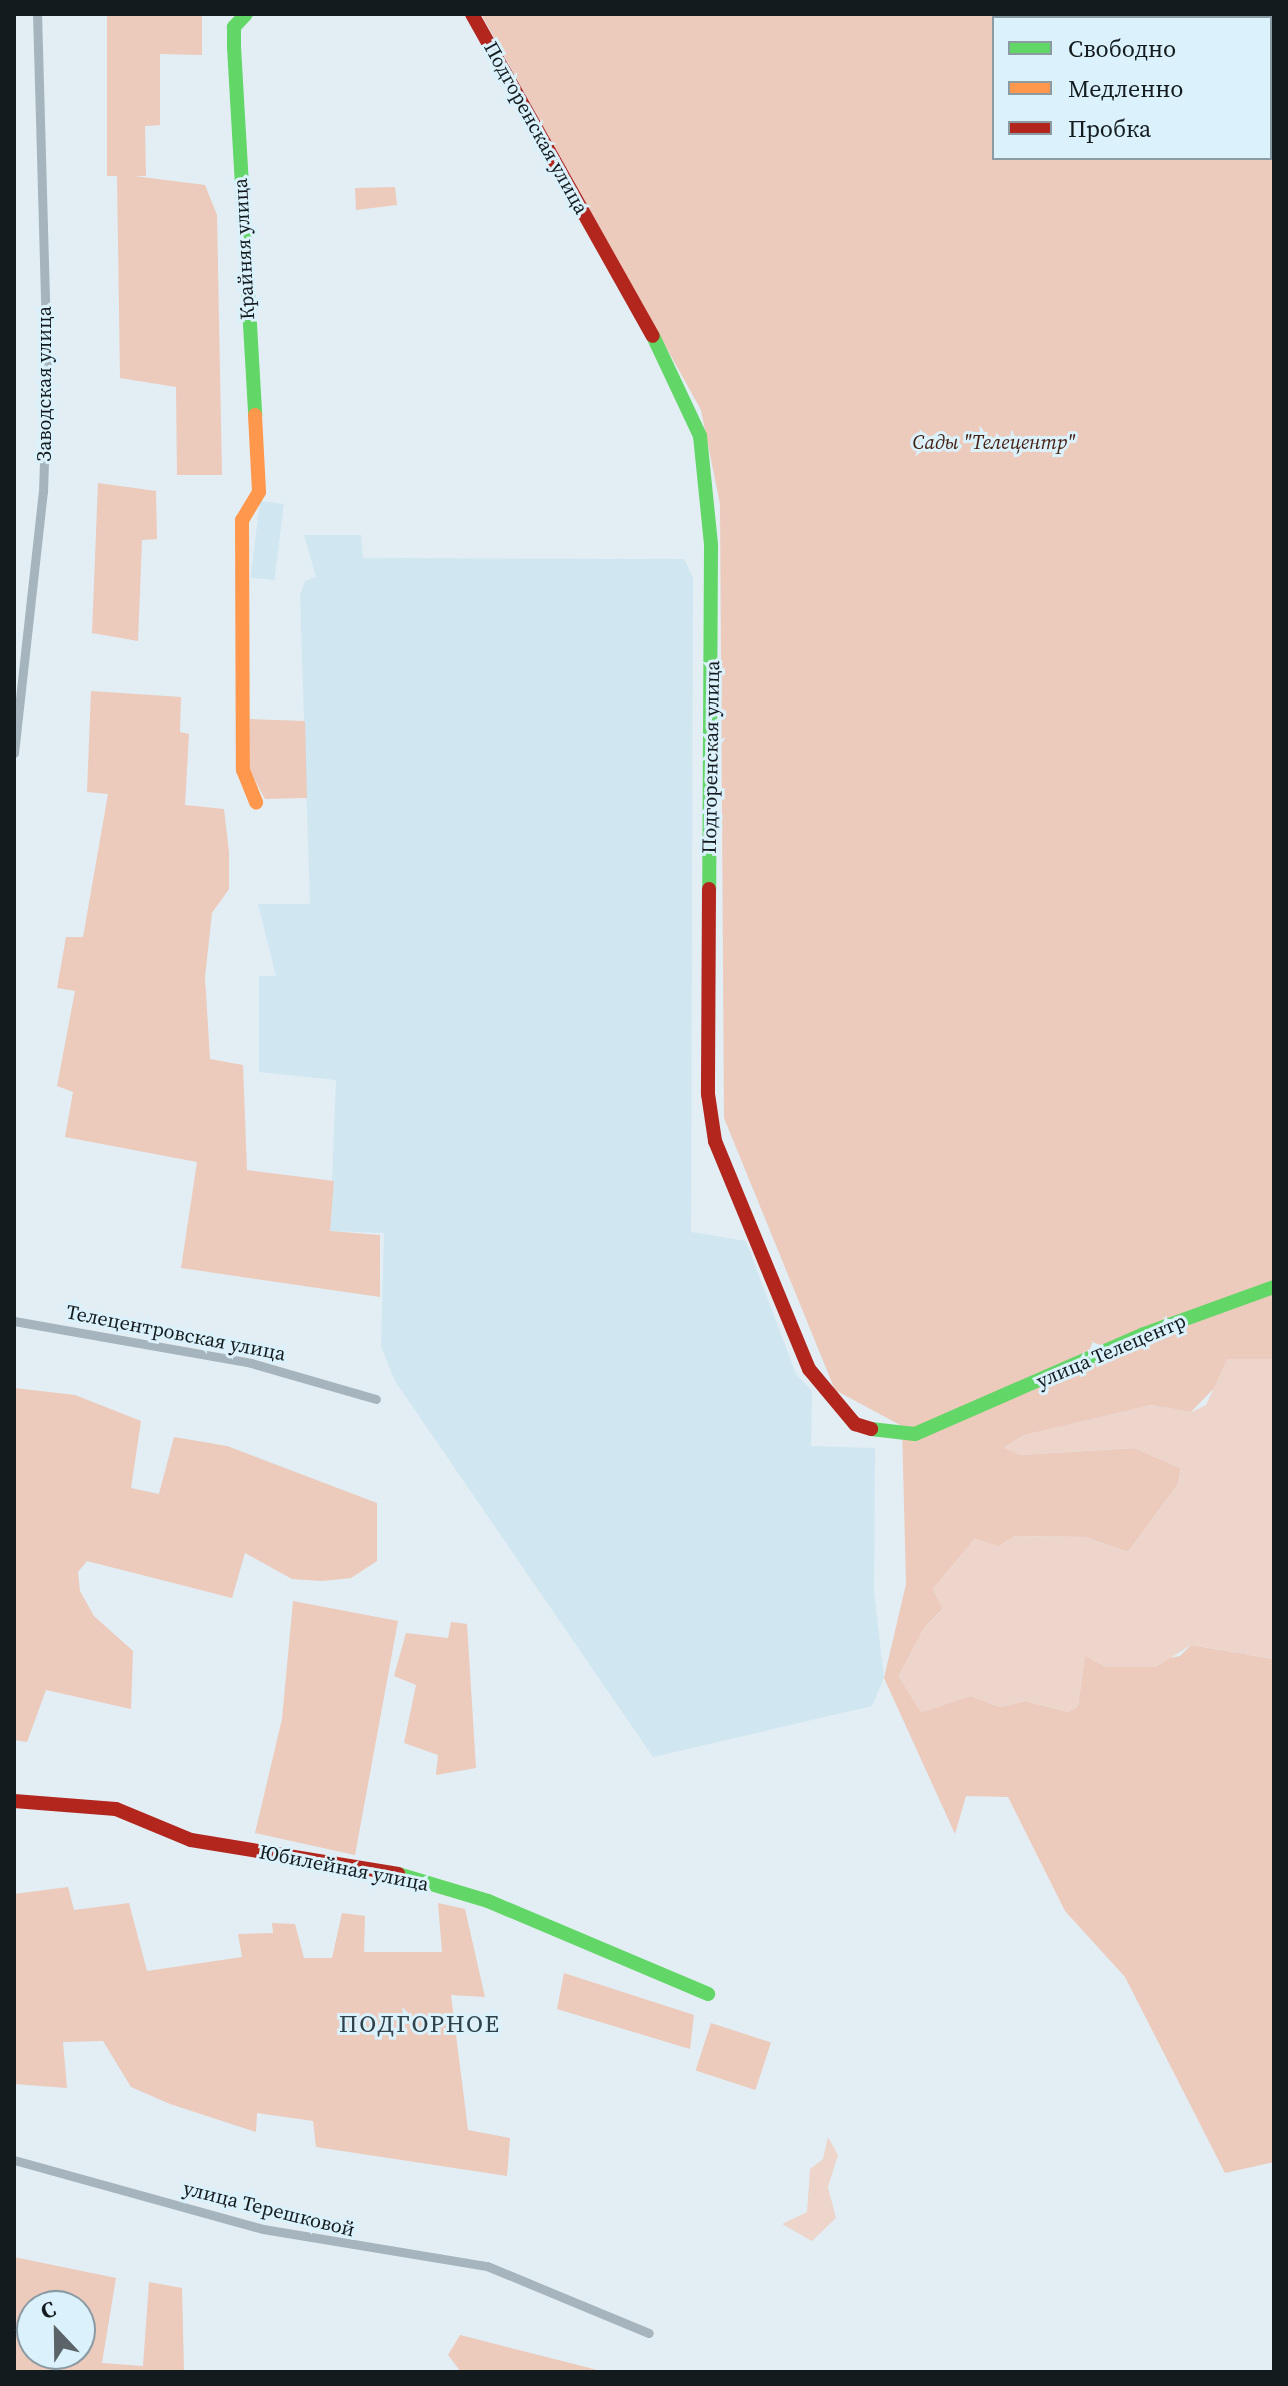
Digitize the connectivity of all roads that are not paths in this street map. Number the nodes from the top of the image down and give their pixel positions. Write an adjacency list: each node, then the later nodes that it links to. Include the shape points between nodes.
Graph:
1 (37, 14): 4 (street, Заводская улица, via 47,370 43,492)
2 (246, 14): 5 (street, Крайняя улица, via 234,27 234,47 259,489 242,520 243,770)
3 (472, 14): 9 (street, Подгоренская улица, via 682,388 706,460 708,1094 715,1141 786,1324 827,1397 855,1424 890,1436)
4 (14, 753)
5 (256, 803)
6 (1274, 1287): 9 (street, улица Телецентр, via 1144,1334)
7 (14, 1321): 8 (street, Телецентровская улица, via 251,1363)
8 (376, 1399)
9 (949, 1420)
10 (14, 1801): 11 (street, Юбилейная улица, via 116,1809 191,1840 394,1873 488,1901)
11 (708, 1994)
12 (14, 2160): 13 (street, улица Терешковой, via 263,2229 487,2266)
13 (649, 2333)

